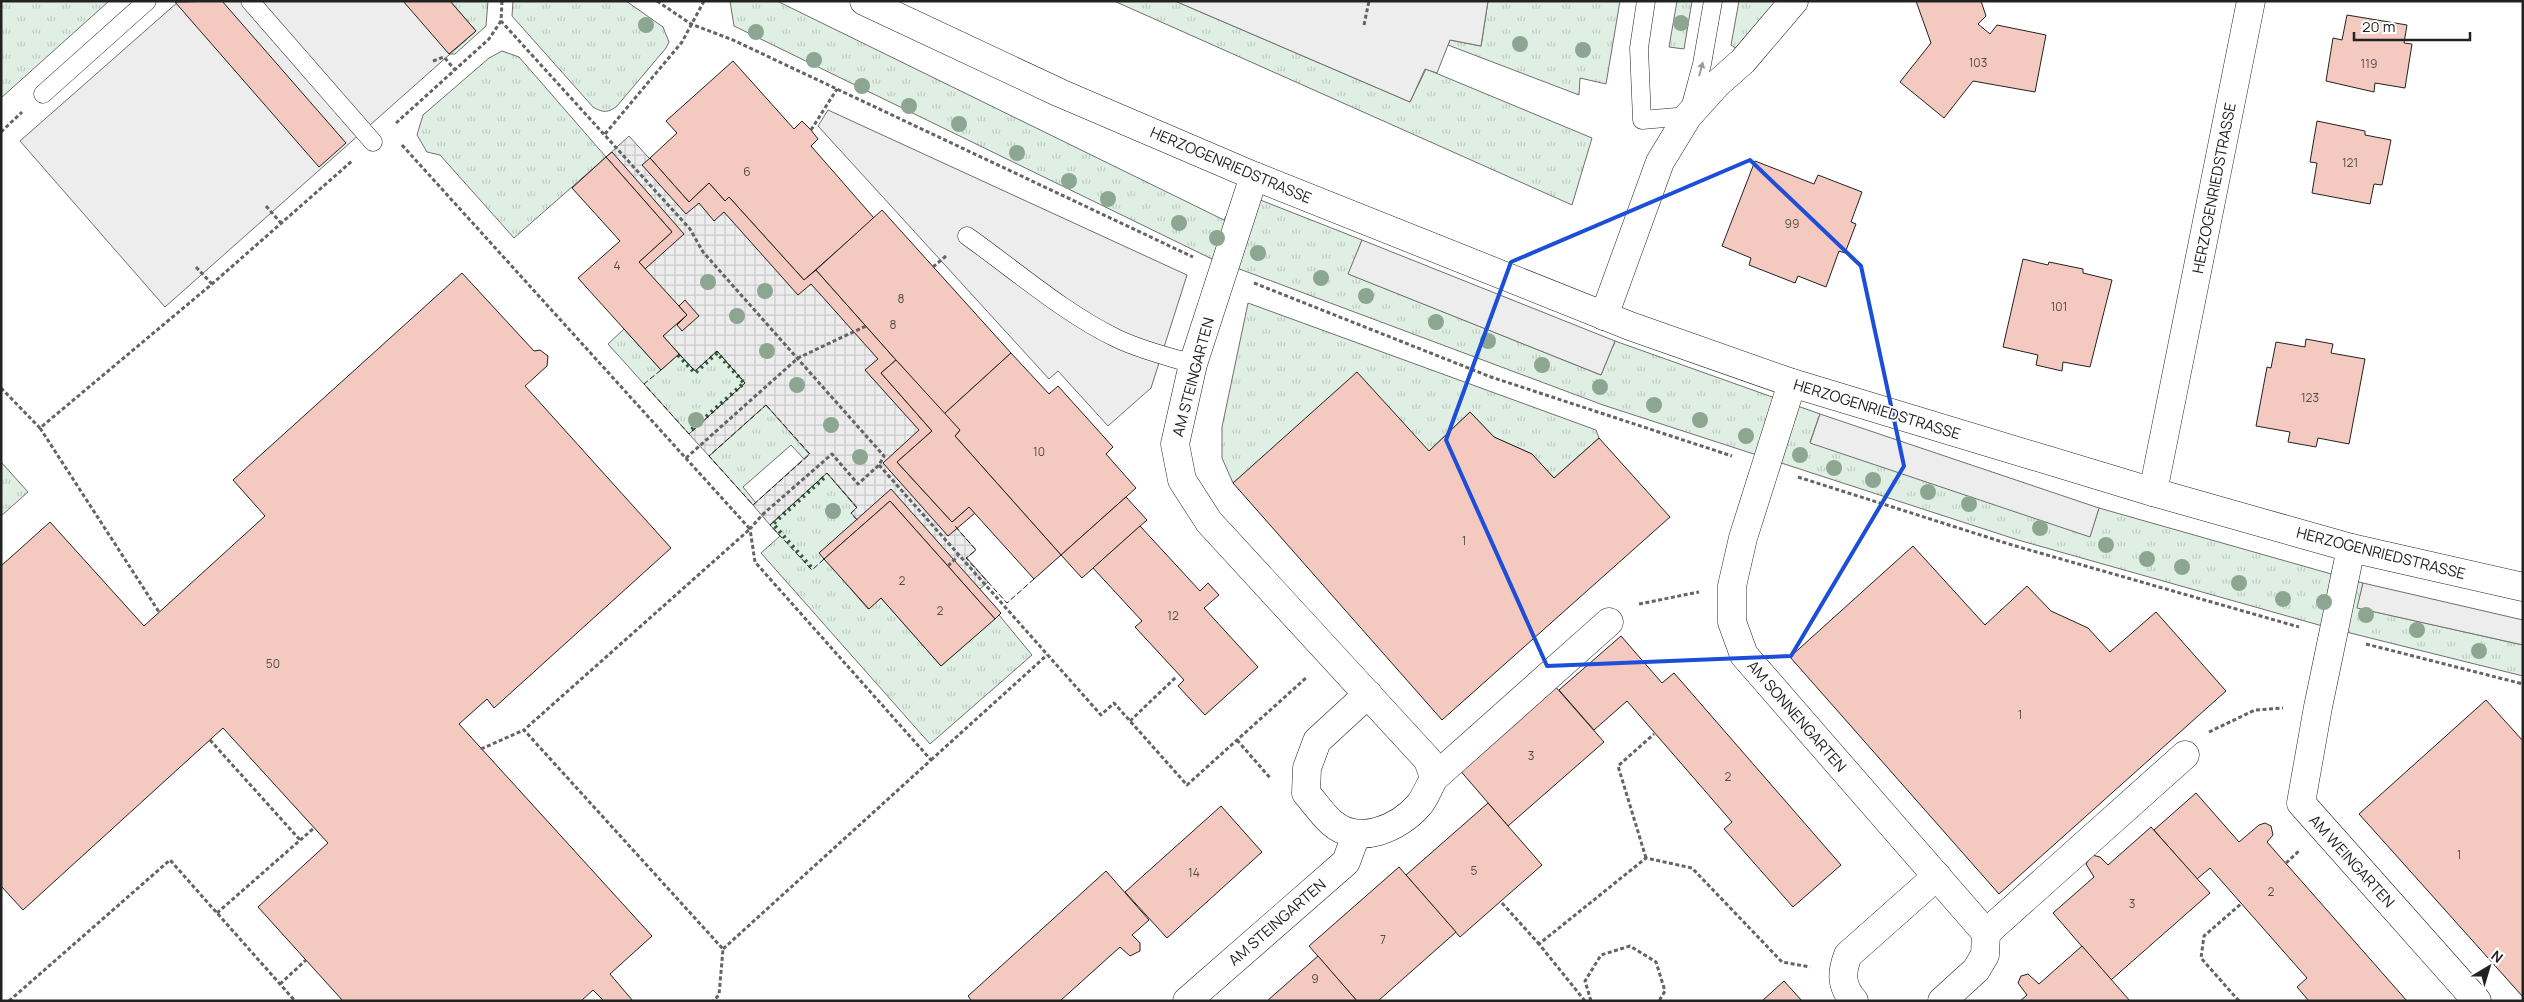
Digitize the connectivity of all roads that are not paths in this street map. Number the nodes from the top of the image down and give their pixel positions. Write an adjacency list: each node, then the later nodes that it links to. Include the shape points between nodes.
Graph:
1 (147, 1): 8 (lane)
2 (250, 1): 10 (lane)
3 (864, 1): 11 (street, HERZOGENRIEDSTRASSE, via 1060,93)
4 (1646, 1): 9 (lane, via 1639,48 1642,120)
5 (1713, 1): 9 (lane, one-way to 5, via 1702,64)
6 (1794, 1): 9 (street, via 1743,61)
7 (2251, 1): 16 (street, HERZOGENRIEDSTRASSE)
8 (43, 94)
9 (1688, 116): 13 (street, via 1660,162)
10 (373, 142)
11 (1254, 176): 13 (street, HERZOGENRIEDSTRASSE); 14 (street, AM STEINGARTEN)
12 (967, 236): 14 (lane, via 1090,324 1139,348)
13 (1604, 316): 15 (street, HERZOGENRIEDSTRASSE)
14 (1193, 364): 20 (street, AM STEINGARTEN, via 1175,444 1182,480 1209,522)
15 (1792, 384): 16 (street, HERZOGENRIEDSTRASSE); 24 (street, AM SONNENGARTEN, via 1743,538 1732,586 1732,622 1744,655)
16 (2153, 492): 17 (street, HERZOGENRIEDSTRASSE)
17 (2351, 548): 18 (street, HERZOGENRIEDSTRASSE); 29 (street, AM WEINGARTEN, via 2301,803)
18 (2523, 586)
19 (1609, 622): 22 (street)
20 (1368, 694): 22 (street, AM STEINGARTEN, via 1428,760); 23 (street, via 1316,741 1307,768 1306,793 1332,824)
21 (2185, 755): 25 (street)
22 (1434, 778): 23 (street, via 1420,804 1396,825)
23 (1356, 835): 26 (street, AM STEINGARTEN, via 1346,862)
24 (1937, 876): 25 (street, AM SONNENGARTEN); 27 (street, via 1848,955 1842,972 1847,993)
25 (1986, 933): 28 (street, via 1985,956 1976,970)
26 (1187, 1001)
27 (1854, 1001)
28 (1942, 1001)
29 (2477, 1001)

